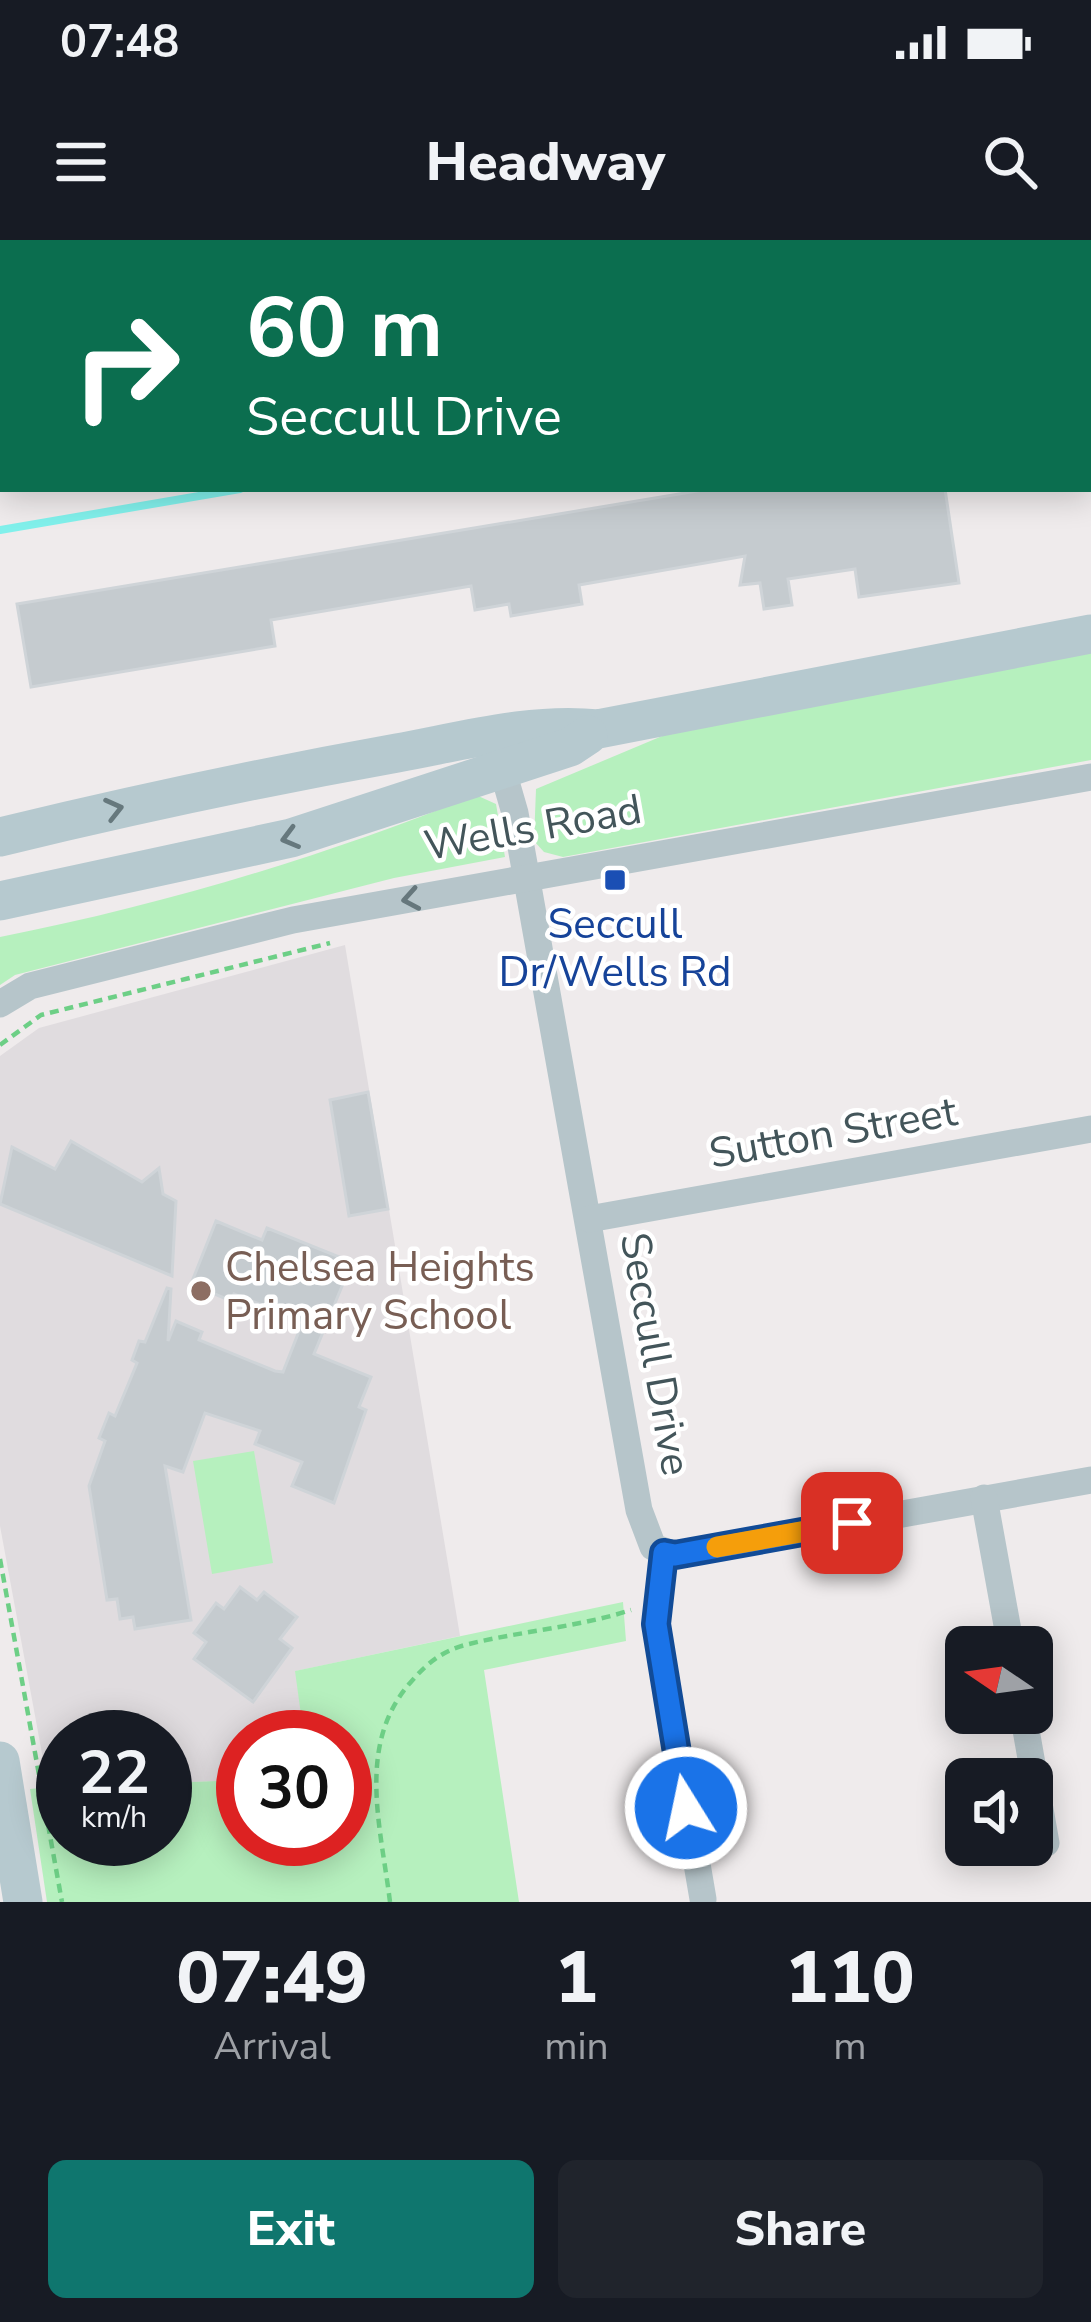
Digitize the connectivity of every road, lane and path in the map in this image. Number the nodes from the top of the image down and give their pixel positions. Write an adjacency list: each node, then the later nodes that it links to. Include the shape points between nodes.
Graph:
1 (1091, 634): 2 (main road, Wells Road, via 598,729 570,747)
2 (497, 753): 4 (main road, Wells Road, one-way to 2, via 204,788); 5 (street, Seccull Drive); 6 (main road, Wells Road, one-way to 6, via 291,838)
3 (1091, 777): 5 (street, Wells Road)
4 (0, 837)
5 (526, 878): 8 (street, Wells Road, one-way to 8, via 293,920 25,987); 11 (street, Seccull Drive)
6 (2, 901)
7 (349, 939): 9 (path, via 41,1015)
8 (0, 1004)
9 (0, 1045)
10 (1091, 1130): 11 (street, Sutton Street)
11 (589, 1220): 14 (street, Seccull Drive, via 639,1510 645,1533)
12 (1091, 1480): 13 (street)
13 (984, 1498): 14 (street); 17 (street)
14 (664, 1553): 16 (street)
15 (0, 1559): 21 (path)
16 (658, 1588): 19 (street, via 669,1717); 22 (path, via 629,1611 464,1645 430,1660 404,1689 384,1718 374,1761)
17 (1007, 1626)
18 (0, 1762): 20 (main road)
19 (703, 1899)
20 (22, 1902)
21 (62, 1902)
22 (390, 1902)

